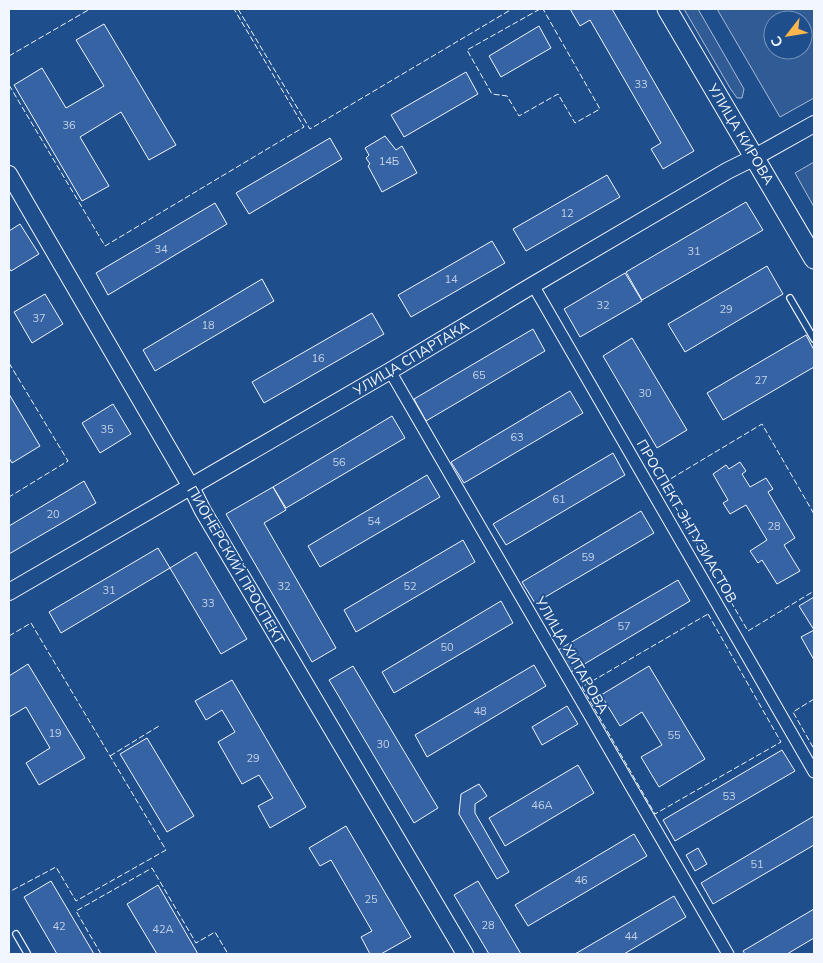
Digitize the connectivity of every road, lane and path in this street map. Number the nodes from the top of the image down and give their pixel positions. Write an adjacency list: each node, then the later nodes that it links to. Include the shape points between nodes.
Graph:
1 (667, 9): 3 (main road, УЛИЦА КИРОВА)
2 (814, 124): 3 (street, УЛИЦА СПАРТАКА)
3 (755, 158): 5 (main road, УЛИЦА КИРОВА); 6 (street, УЛИЦА СПАРТАКА, via 727,171)
4 (9, 174): 10 (street, ПИОНЕРСКИЙ ПРОСПЕКТ)
5 (814, 259)
6 (533, 285): 9 (street, УЛИЦА СПАРТАКА); 12 (street, ПРОСПЕКТ ЭНТУЗИАСТОВ)
7 (790, 298): 8 (lane)
8 (814, 339)
9 (390, 371): 10 (street, УЛИЦА СПАРТАКА); 16 (street, УЛИЦА ХИТАРОВА)
10 (191, 487): 11 (street, УЛИЦА СПАРТАКА); 15 (street, ПИОНЕРСКИЙ ПРОСПЕКТ)
11 (9, 592)
12 (814, 772)
13 (16, 934): 14 (lane)
14 (27, 953)
15 (464, 954)
16 (728, 954)

